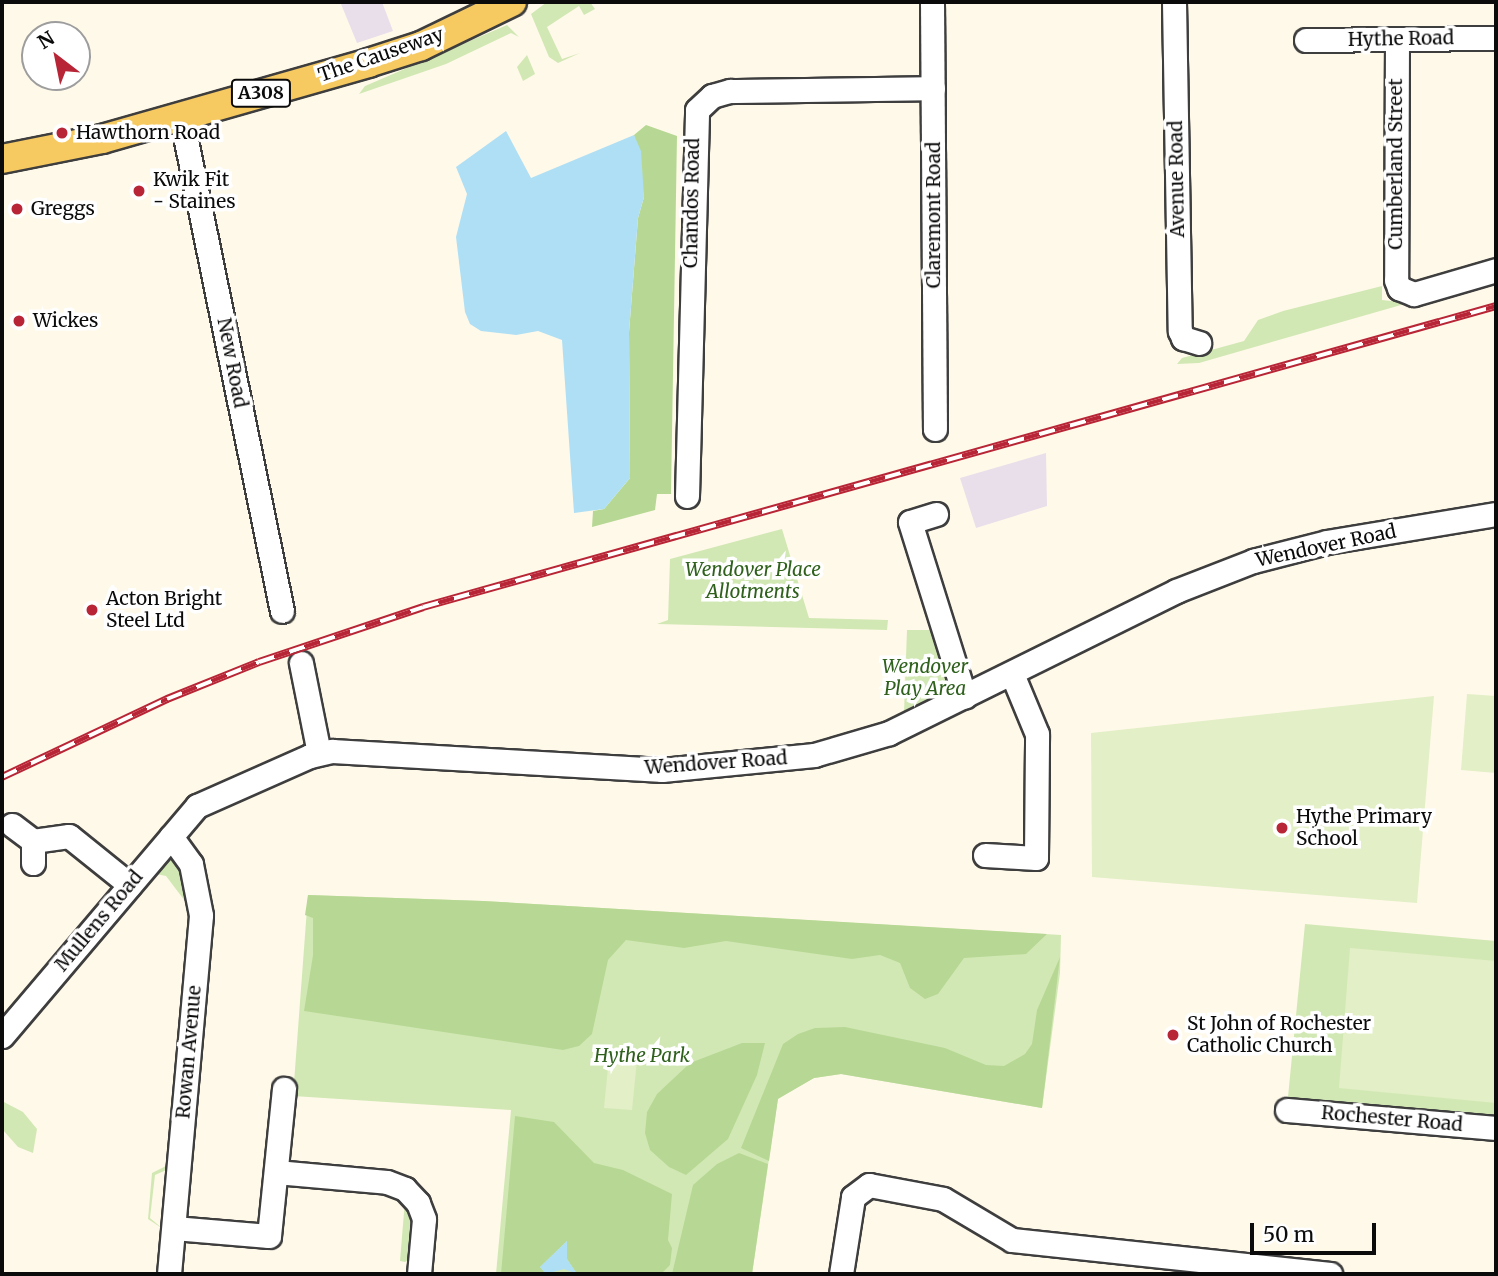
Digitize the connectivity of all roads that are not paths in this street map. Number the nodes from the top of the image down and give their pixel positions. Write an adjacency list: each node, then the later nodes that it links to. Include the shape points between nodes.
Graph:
1 (512, 2): 8 (main road, The Causeway / A308, via 421,46)
2 (932, 2): 7 (street, Claremont Road)
3 (1174, 2): 11 (street, Avenue Road, via 1180,331 1183,338)
4 (1397, 38): 5 (street, Hythe Road); 6 (street, Hythe Road); 10 (street, Cumberland Street, via 1399,288 1414,295)
5 (1496, 38)
6 (1306, 40)
7 (933, 88): 12 (street, Claremont Road); 13 (street, Chandos Road, via 730,91 712,96 697,110)
8 (181, 116): 9 (main road, The Causeway / A308, via 102,139); 16 (street, New Road)
9 (2, 159)
10 (1496, 270)
11 (1199, 343)
12 (935, 429)
13 (687, 496)
14 (936, 514): 19 (street, via 910,522)
15 (1496, 514): 18 (street, Wendover Road, via 1327,542 1253,561 1176,592)
16 (282, 611)
17 (301, 663): 20 (street)
18 (1013, 676): 19 (street, Wendover Road); 23 (street, via 1037,734 1036,858)
19 (965, 697): 20 (street, Wendover Road, via 890,733 814,755 748,765 662,770)
20 (319, 753): 22 (street, Mullens Road, via 197,806)
21 (12, 825): 24 (street, via 33,852 69,836)
22 (171, 836): 24 (street, Mullens Road); 30 (street, Rowan Avenue, via 191,864 201,907)
23 (985, 855)
24 (130, 885): 25 (street, Mullens Road)
25 (5, 1024)
26 (284, 1089): 29 (street)
27 (1287, 1110): 28 (street, Rochester Road)
28 (1496, 1128)
29 (276, 1172): 30 (street, via 269,1236); 32 (street, via 387,1182 405,1189 424,1219)
30 (174, 1228): 31 (street, Rowan Avenue)
31 (169, 1274)
32 (419, 1274)
33 (841, 1274): 34 (street, via 853,1197 862,1186 943,1199 1012,1240)
34 (1330, 1274)

